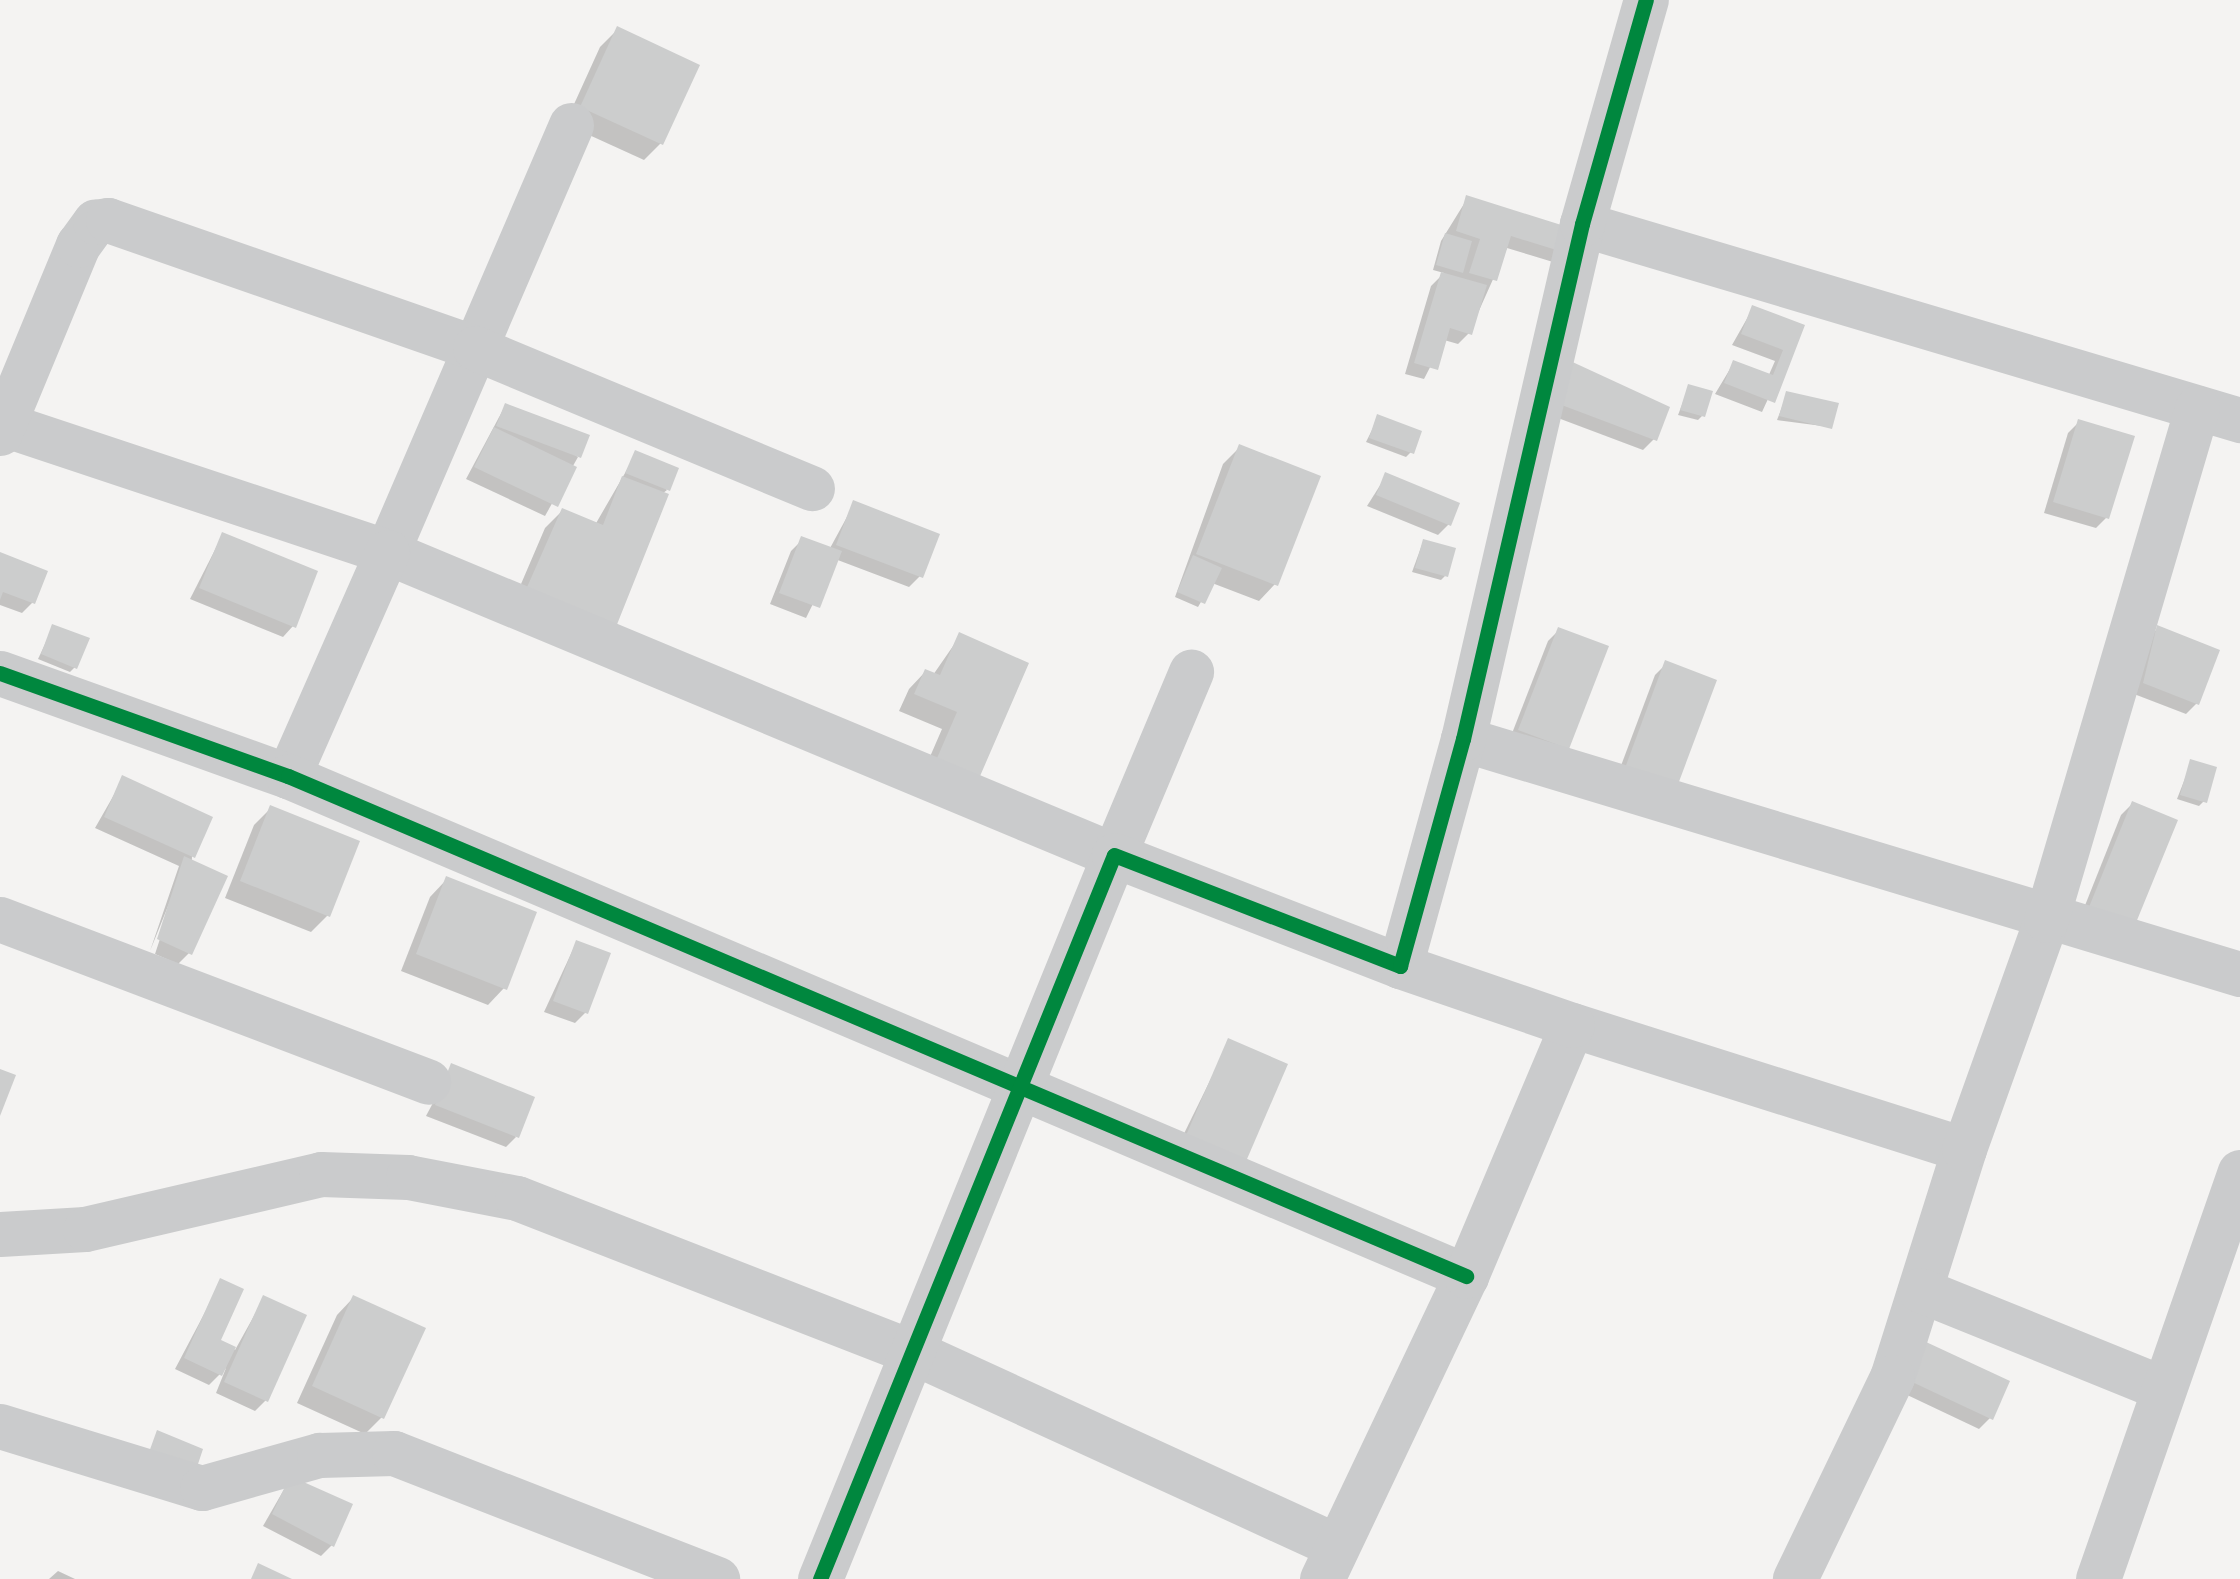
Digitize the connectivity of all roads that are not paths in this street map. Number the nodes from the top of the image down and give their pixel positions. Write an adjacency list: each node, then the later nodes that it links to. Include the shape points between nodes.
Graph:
1 (1646, 0): 3 (street)
2 (571, 125): 4 (street)
3 (1582, 224): 5 (street); 11 (street)
4 (475, 348): 6 (street, via 128,224 95,222 78,245); 7 (street); 8 (street)
5 (2219, 414): 15 (street)
6 (2, 428): 8 (street)
7 (812, 488)
8 (387, 552): 12 (street); 13 (street)
9 (1191, 671): 13 (street)
10 (0, 674): 12 (street)
11 (1463, 740): 15 (street); 16 (street)
12 (288, 776): 20 (street)
13 (1114, 855): 16 (street); 20 (street)
14 (0, 919): 19 (street)
15 (2046, 920): 17 (street); 21 (street)
16 (1400, 966): 18 (street)
17 (2240, 974)
18 (1572, 1024): 21 (street); 24 (street)
19 (428, 1082)
20 (1023, 1085): 24 (street); 26 (street)
21 (1964, 1149): 25 (street)
22 (2240, 1172): 27 (street)
23 (0, 1234): 26 (street, via 85,1229 321,1174 408,1177 517,1198)
24 (1466, 1276): 29 (street)
25 (1920, 1290): 27 (street); 32 (street, via 1892,1377)
26 (913, 1352): 29 (street); 31 (street)
27 (2162, 1388): 33 (street)
28 (0, 1426): 30 (street, via 202,1488 319,1455 394,1453)
29 (1330, 1562)
30 (717, 1579)
31 (820, 1579)
32 (1795, 1579)
33 (2098, 1579)

